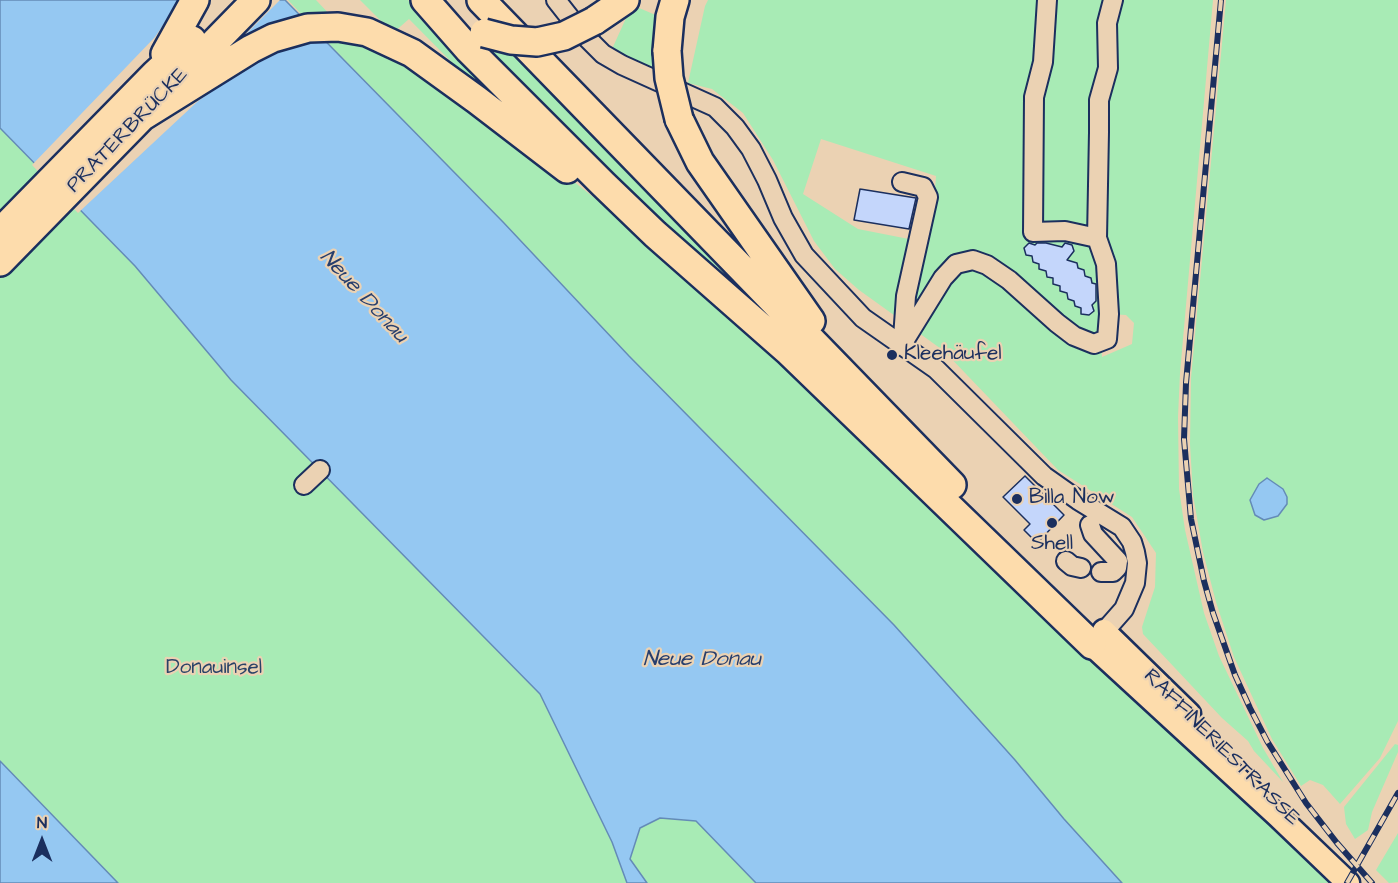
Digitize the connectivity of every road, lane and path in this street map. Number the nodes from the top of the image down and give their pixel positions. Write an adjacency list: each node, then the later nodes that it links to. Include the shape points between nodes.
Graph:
1 (195, 0): 12 (highway)
2 (231, 0): 12 (highway, PRATERBRÜCKE)
3 (256, 0): 13 (highway, PRATERBRÜCKE)
4 (425, 0): 16 (highway, via 502,83)
5 (432, 0): 8 (highway, bridge, via 484,33 537,42 564,36)
6 (481, 0): 20 (highway)
7 (556, 0): 19 (street, via 603,54 715,107 729,120 751,149 804,255 863,318)
8 (625, 0)
9 (675, 0): 20 (highway, bridge, via 667,51 671,92 679,120 700,162 795,300)
10 (1047, 0): 17 (street, via 1043,62 1034,97 1033,232 1065,231)
11 (1113, 0): 17 (street, via 1107,23 1108,68 1099,100)
12 (155, 74): 15 (highway, PRATERBRÜCKE)
13 (140, 118): 16 (highway, via 273,38 323,26 352,28 383,38 429,65); 18 (highway, PRATERBRÜCKE)
14 (902, 182): 19 (street, via 923,187 928,197 906,296)
15 (0, 232)
16 (655, 234): 25 (highway, via 788,351)
17 (1097, 238): 19 (street, via 1107,264 1109,314 1107,339 1103,342 1094,344 1074,336 1009,280 973,260 956,264 943,278)
18 (0, 262)
19 (901, 346): 25 (street, via 936,369 1044,476 1122,527 1135,552 1135,583 1124,609)
20 (877, 408): 25 (highway)
21 (320, 470): 22 (street)
22 (304, 485)
23 (1090, 525): 24 (street, via 1093,534 1118,561 1113,572)
24 (1101, 572)
25 (1098, 638): 26 (main road, RAFFINERIESTRASSE, via 1206,730 1296,822)
26 (1341, 876)

